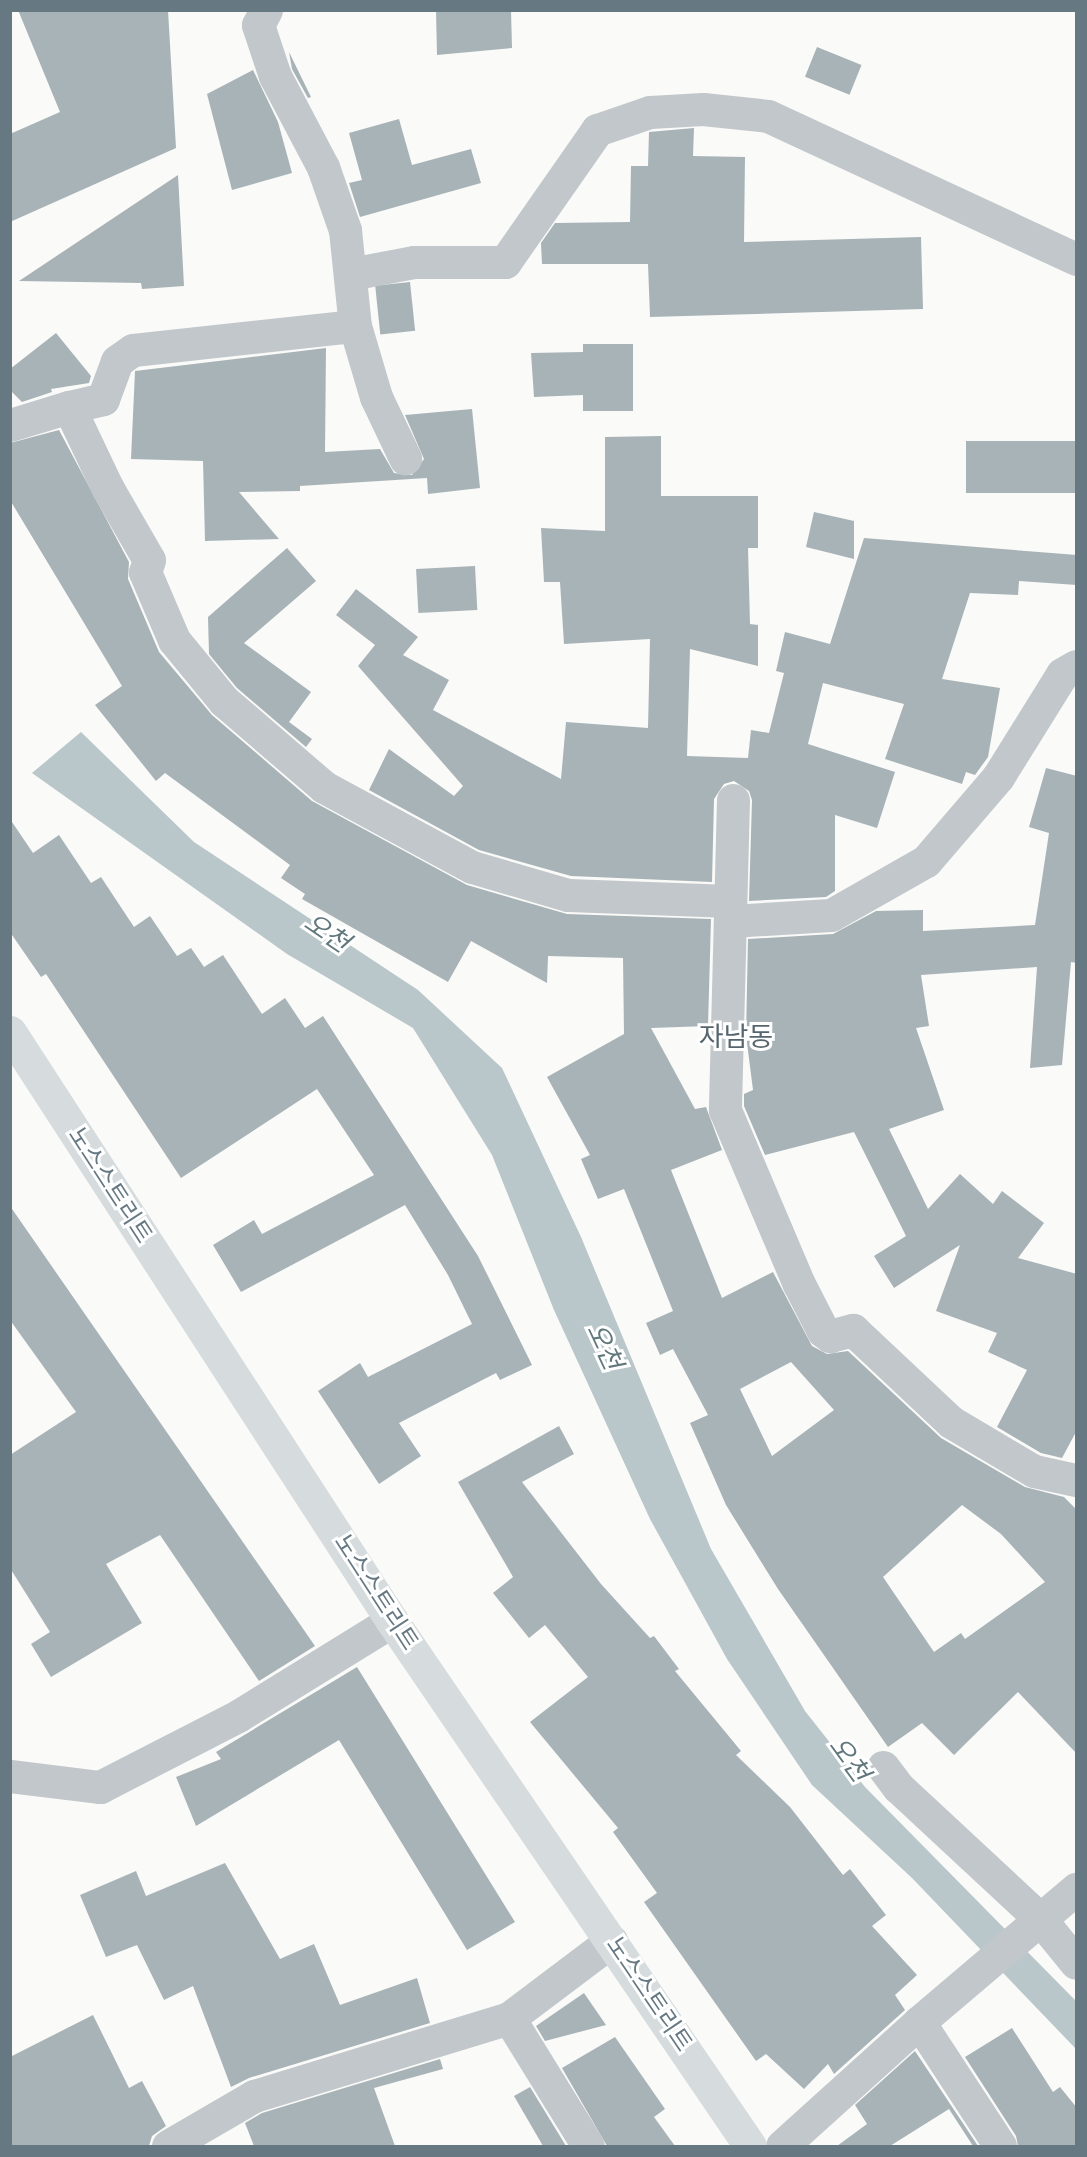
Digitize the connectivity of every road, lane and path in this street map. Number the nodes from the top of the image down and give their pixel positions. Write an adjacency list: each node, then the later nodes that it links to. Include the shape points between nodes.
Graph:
1 (266, 10): 3 (street, via 258,25 275,76 323,167 345,230)
2 (1077, 259): 3 (street, via 768,116 703,109 650,112 597,130 505,262 414,262)
3 (350, 274): 4 (street)
4 (355, 326): 5 (street, via 133,350 117,361 103,399); 7 (street, via 376,397)
5 (69, 408): 6 (street); 10 (street, via 148,560 145,572 174,639 224,701 324,787 472,867 568,895)
6 (10, 425)
7 (405, 458)
8 (1077, 666): 10 (street, via 1062,674 998,777 926,861 831,915)
9 (733, 800): 10 (street)
10 (730, 911): 12 (street, via 725,1110 823,1331 830,1336 853,1330 951,1422 1034,1471)
11 (10, 1032): 13 (main road, 노스스트리트)
12 (1077, 1480)
13 (392, 1621): 15 (street, via 238,1716 100,1788); 18 (main road, 노스스트리트)
14 (883, 1767): 17 (street, via 898,1787)
15 (10, 1776)
16 (1077, 1888): 17 (street)
17 (1041, 1920): 19 (street); 21 (street)
18 (611, 1941): 20 (street); 24 (main road, 노스스트리트)
19 (1077, 1963)
20 (509, 2018): 22 (street, via 254,2096); 23 (street)
21 (919, 2022): 25 (street); 26 (street)
22 (168, 2146)
23 (588, 2146)
24 (750, 2146)
25 (782, 2146)
26 (1000, 2146)

